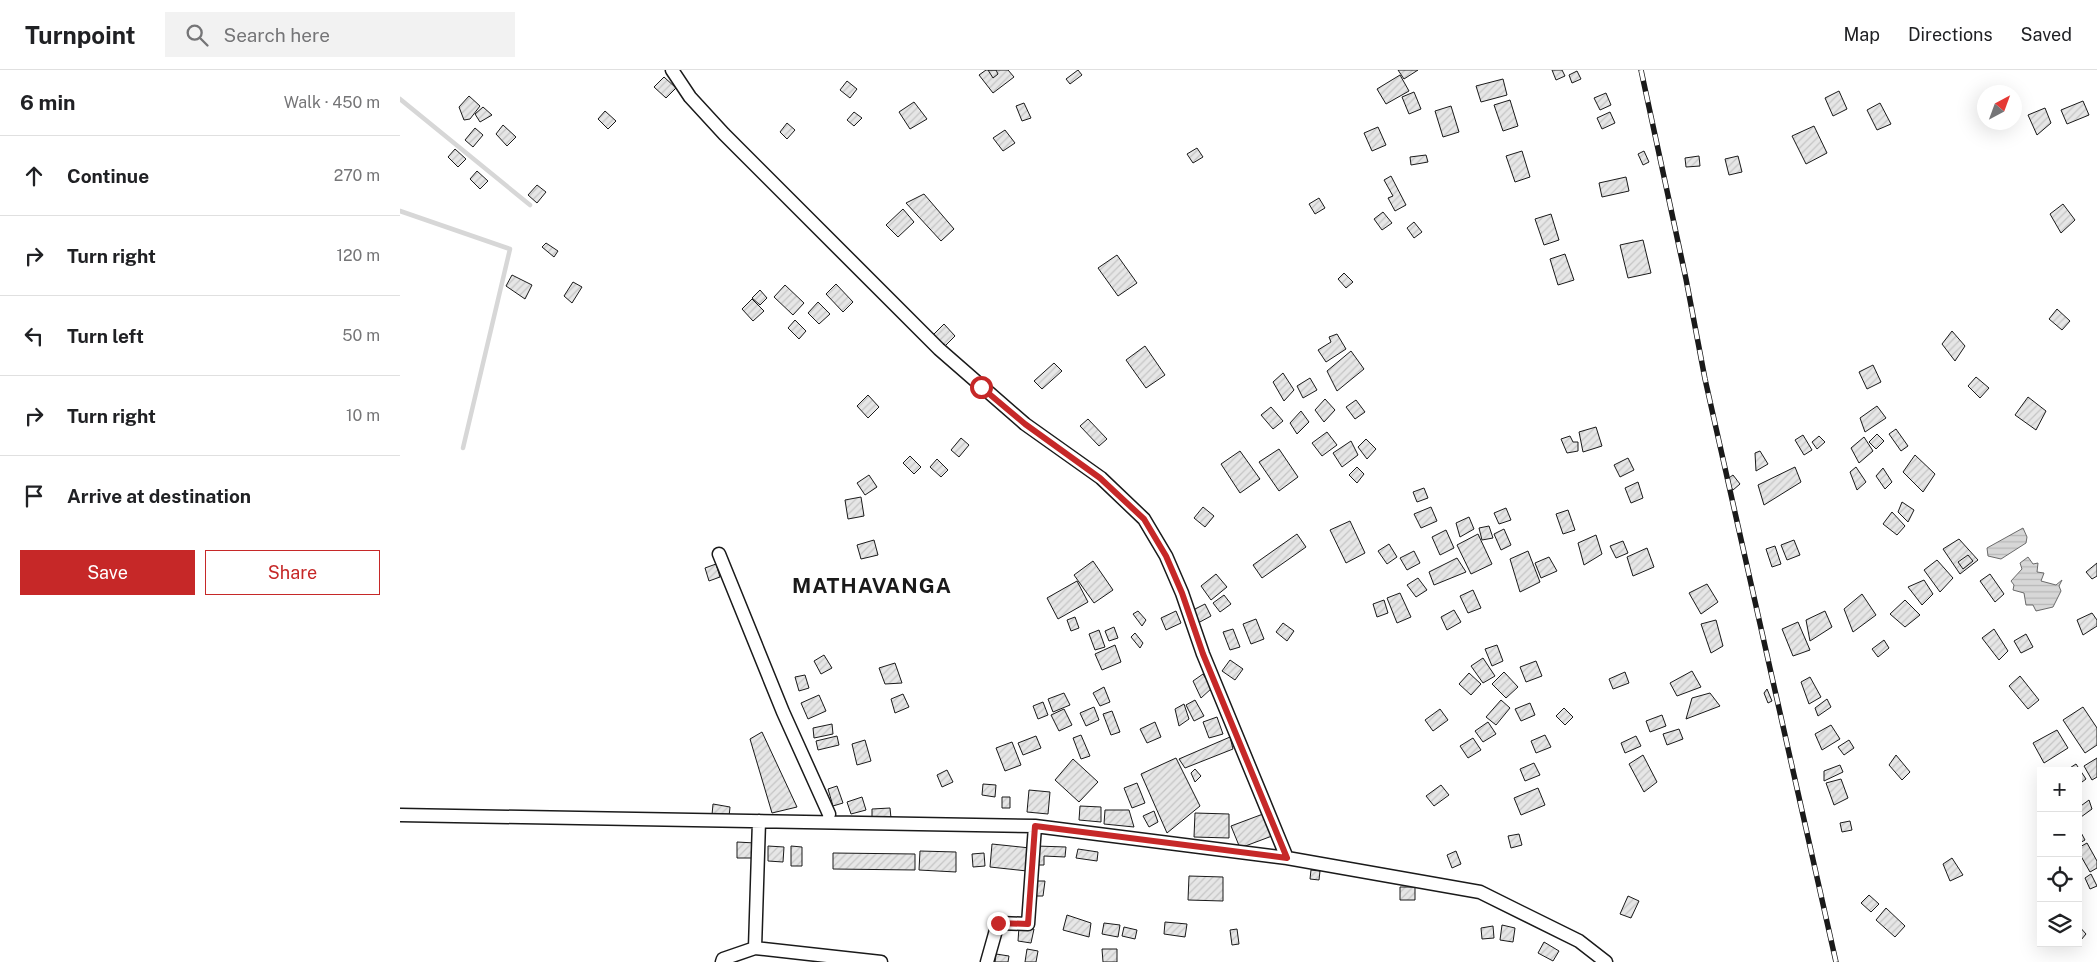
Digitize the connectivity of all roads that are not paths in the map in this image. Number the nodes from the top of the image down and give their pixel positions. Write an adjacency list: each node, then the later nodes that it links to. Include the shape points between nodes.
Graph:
1 (672, 70): 7 (street, via 690,97 724,134 939,349 1025,424 1100,478 1144,519 1166,556 1182,593 1203,654)
2 (719, 554): 3 (street, via 783,712)
3 (829, 814)
4 (400, 815): 5 (street)
5 (759, 821): 6 (street); 8 (street)
6 (1035, 826): 7 (street); 11 (street, via 1028,924 998,923)
7 (1287, 858): 12 (street, via 1480,892 1578,941)
8 (755, 948): 9 (street); 10 (street)
9 (719, 961)
10 (881, 962)
11 (987, 962)
12 (1606, 962)

